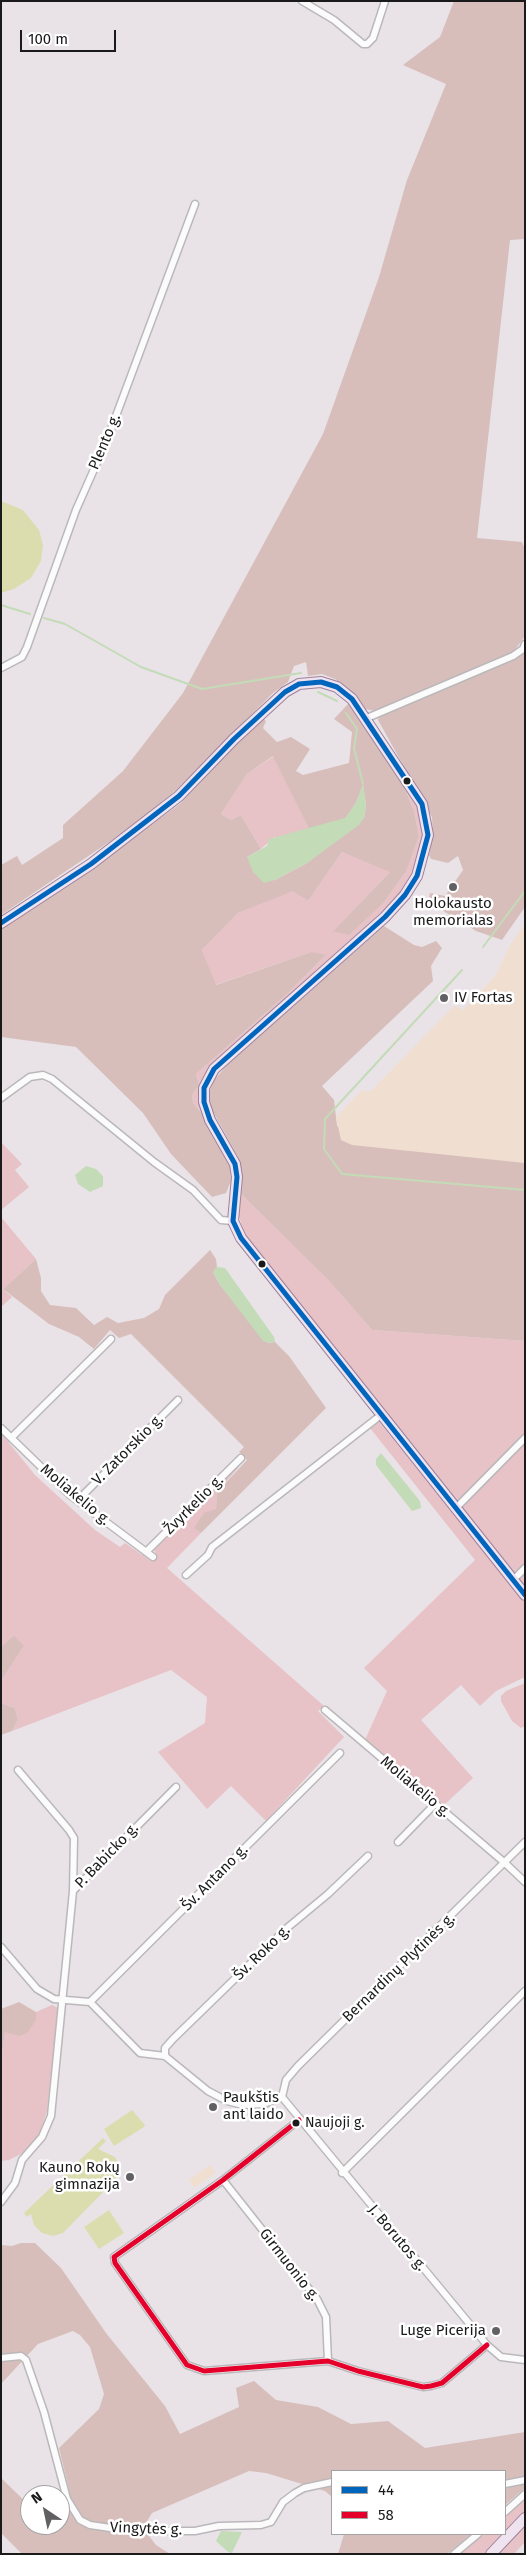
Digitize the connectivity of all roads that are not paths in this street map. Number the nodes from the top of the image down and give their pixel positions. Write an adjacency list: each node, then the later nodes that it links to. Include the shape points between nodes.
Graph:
1 (302, 1): 2 (street, via 334,20 363,44 371,43)
2 (385, 1)
3 (194, 204): 5 (street, Plento g., via 27,647 22,657)
4 (525, 644): 6 (street, via 513,656)
5 (1, 668)
6 (367, 718): 7 (main road, via 337,687 315,681 294,686 234,739 178,796 90,864); 9 (main road, via 422,804 428,824 423,858 412,885 386,917 214,1069 206,1082 203,1098 207,1112 237,1170)
7 (1, 923)
8 (1, 1098): 9 (street, via 30,1077 52,1079 154,1162 194,1190 221,1220)
9 (233, 1221): 12 (main road, via 247,1247)
10 (110, 1339): 14 (street)
11 (178, 1400): 17 (street, V. Zatorskio g.)
12 (381, 1415): 18 (main road); 22 (street, via 212,1547 208,1555)
13 (1, 1428): 14 (street, Moliakelio g.)
14 (11, 1438): 17 (street, Moliakelio g.)
15 (525, 1438): 18 (street)
16 (241, 1458): 19 (street, Žvyrkelio g.)
17 (78, 1500): 19 (street, Moliakelio g.)
18 (456, 1508): 23 (main road)
19 (146, 1552): 20 (street, Moliakelio g.)
20 (153, 1557)
21 (525, 1568): 23 (street)
22 (186, 1575)
23 (513, 1580): 24 (main road)
24 (525, 1595)
25 (325, 1710): 29 (street, Moliakelio g.)
26 (340, 1753): 39 (street, Šv. Antano g.)
27 (18, 1770): 35 (street, via 74,1838)
28 (176, 1787): 35 (street, P. Babicko g.)
29 (435, 1804): 30 (street); 33 (street, Moliakelio g.)
30 (398, 1842)
31 (525, 1842): 33 (street, Bernardinų Plytinės g.)
32 (368, 1856): 40 (street, Šv. Roko g., via 287,1928 174,2039 166,2048)
33 (505, 1863): 34 (street, Moliakelio g.); 41 (street, Bernardinų Plytinės g., via 298,2066 286,2080)
34 (525, 1882)
35 (73, 1891): 38 (street, P. Babicko g.)
36 (1, 1947): 38 (street, via 37,1989 54,1999)
37 (525, 1991): 43 (street)
38 (63, 1999): 39 (street); 45 (street, P. Babicko g., via 51,2116 42,2137 22,2160 14,2182)
39 (90, 2002): 40 (street, via 140,2053)
40 (165, 2056): 41 (street, via 199,2085 228,2101 254,2106)
41 (282, 2097): 42 (street, J. Borutos g.)
42 (299, 2120): 43 (street, J. Borutos g.); 44 (street)
43 (342, 2173): 46 (street, J. Borutos g.)
44 (223, 2180): 49 (street, Girmuonio g., via 317,2299 326,2317); 49 (street, via 116,2254 115,2263 186,2365 204,2371)
45 (1, 2202)
46 (486, 2345): 48 (street, J. Borutos g., via 501,2357); 49 (street, via 442,2383 423,2387 358,2372)
47 (1, 2358): 51 (street, Vingytės g., via 20,2356 26,2360 44,2412 67,2499 80,2520 90,2525 130,2531 195,2531 219,2526 261,2525 270,2522 283,2502 295,2493)
48 (525, 2360)
49 (328, 2361)
50 (525, 2480): 52 (street)
51 (331, 2482)
52 (506, 2484)
53 (525, 2494): 54 (street)
54 (506, 2511)
55 (525, 2518): 58 (main road)
56 (477, 2535): 57 (street)
57 (454, 2554)
58 (491, 2554)

